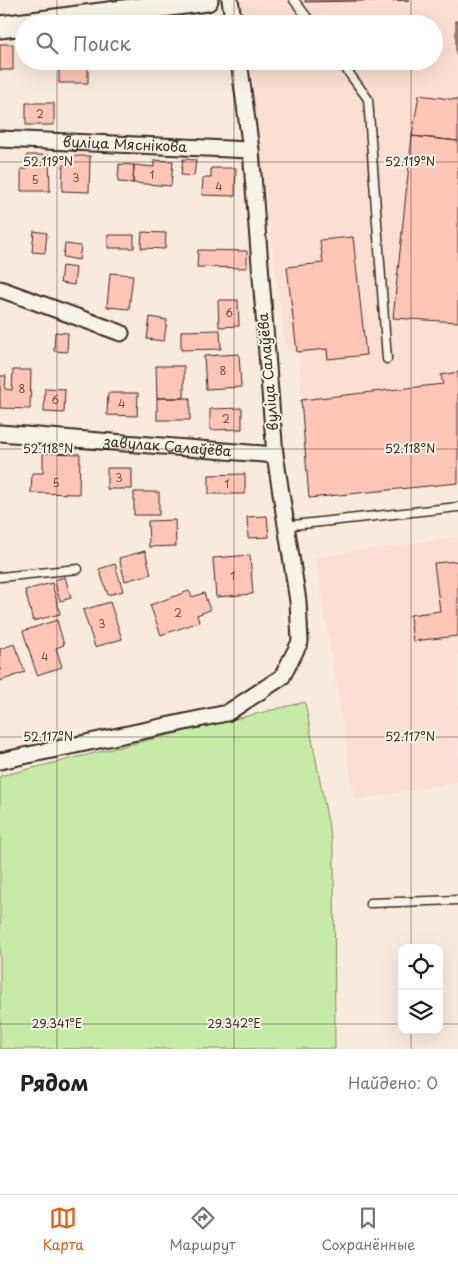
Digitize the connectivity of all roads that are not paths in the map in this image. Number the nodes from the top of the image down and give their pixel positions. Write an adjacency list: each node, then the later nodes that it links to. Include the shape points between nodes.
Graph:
1 (207, 0): 4 (street)
2 (230, 0): 5 (street)
3 (294, 0): 6 (lane)
4 (93, 15)
5 (232, 15)
6 (305, 15)
7 (15, 25): 8 (street)
8 (0, 27)
9 (240, 70): 12 (street, вуліца Салаўёва)
10 (347, 70): 15 (lane, via 368,98)
11 (0, 140): 12 (street, вуліца Мяснікова)
12 (251, 150): 17 (street, вуліца Салаўёва)
13 (0, 289): 14 (street)
14 (121, 334)
15 (387, 359)
16 (0, 432): 17 (street, завулак Салаўёва)
17 (275, 455): 19 (street, вуліца Салаўёва)
18 (458, 507): 19 (lane)
19 (284, 526): 22 (street, вуліца Салаўёва, via 298,601 300,642 282,678 227,712)
20 (78, 569): 21 (lane)
21 (0, 577)
22 (0, 761)
23 (458, 900): 24 (lane)
24 (370, 903)

